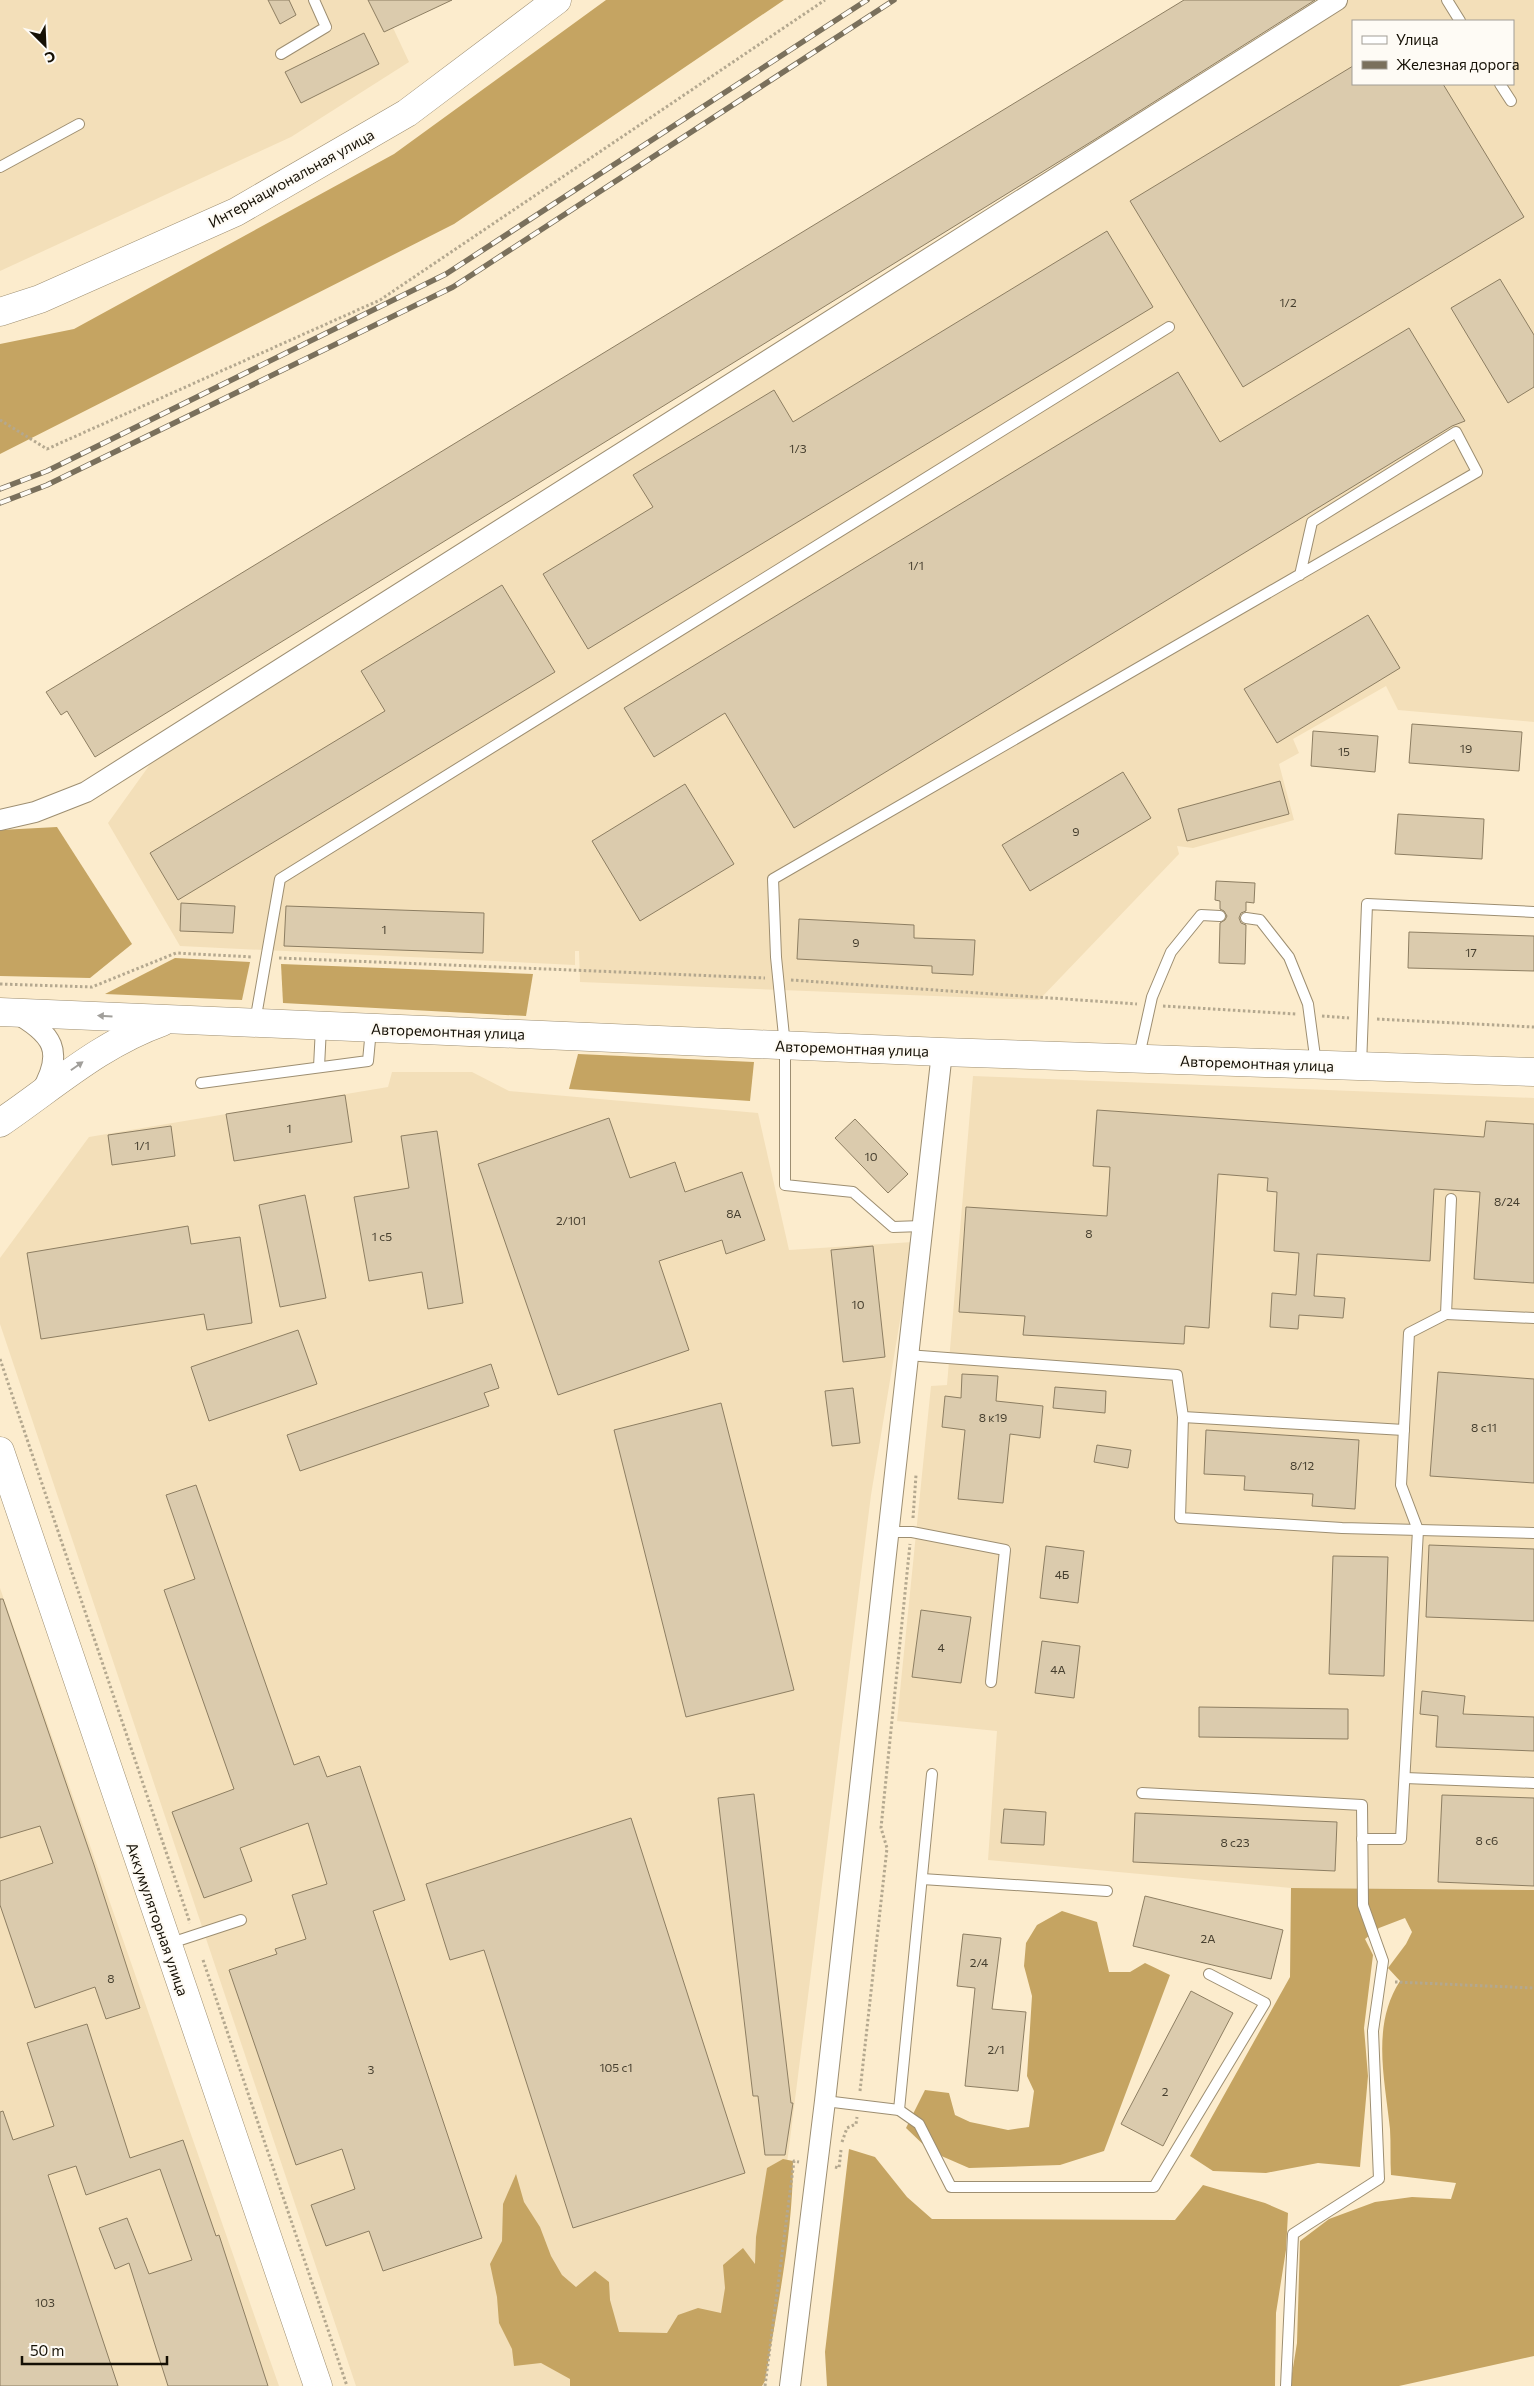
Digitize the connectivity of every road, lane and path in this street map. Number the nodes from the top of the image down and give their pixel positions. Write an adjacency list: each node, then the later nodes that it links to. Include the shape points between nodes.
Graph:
1 (314, 0): 7 (lane, via 326,27)
2 (557, 0): 12 (street, Интернациональная улица, via 407,113 236,212 40,299)
3 (825, 0): 14 (path, via 380,300 47,448)
4 (1337, 0): 16 (street, via 86,792 35,812)
5 (1447, 0): 6 (lane)
6 (1459, 20)
7 (280, 54)
8 (1501, 85): 9 (lane)
9 (1511, 101)
10 (79, 124): 11 (lane)
11 (0, 167)
12 (0, 312)
13 (1169, 326): 22 (lane, via 280,879)
14 (0, 420)
15 (1300, 575): 15 (lane, via 1477,472 1456,432 1312,522); 25 (lane, via 773,879 776,957)
16 (0, 820)
17 (1534, 912): 30 (lane, via 1367,904)
18 (1220, 916): 27 (lane, via 1201,915 1171,952 1152,997)
19 (1246, 918): 28 (lane, via 1260,920 1289,957 1308,1004)
20 (7, 1012): 21 (street, one-way to 20); 33 (street, via 34,1024 46,1035 52,1047 51,1075)
21 (171, 1019): 22 (street, Авторемонтная улица); 33 (street, one-way to 21, via 76,1067 122,1038)
22 (254, 1023): 23 (street, Авторемонтная улица)
23 (321, 1026): 24 (street, Авторемонтная улица); 29 (lane)
24 (371, 1028): 25 (street, Авторемонтная улица); 29 (lane, via 368,1061)
25 (785, 1046): 26 (street, Авторемонтная улица); 36 (lane, via 785,1184 852,1192 893,1227)
26 (942, 1052): 27 (street, Авторемонтная улица); 36 (street)
27 (1138, 1059): 28 (street, Авторемонтная улица)
28 (1316, 1065): 30 (street, Авторемонтная улица)
29 (319, 1067): 32 (lane)
30 (1361, 1067): 31 (street, Авторемонтная улица)
31 (1534, 1072)
32 (201, 1083)
33 (39, 1096): 34 (street)
34 (0, 1123)
35 (1451, 1199): 37 (lane)
36 (922, 1226): 39 (street)
37 (1446, 1314): 38 (lane); 42 (lane, via 1408,1333)
38 (1534, 1318)
39 (907, 1355): 41 (lane, via 1177,1375); 45 (street)
40 (0, 1360): 56 (path)
41 (1183, 1417): 42 (lane); 44 (lane, via 1180,1518)
42 (1404, 1430): 44 (lane, via 1401,1485)
43 (0, 1451): 57 (street, Аккумуляторная улица)
44 (1418, 1530): 46 (lane); 49 (lane)
45 (887, 1532): 47 (lane, via 912,1532 1005,1550); 62 (street)
46 (1534, 1533)
47 (991, 1682)
48 (932, 1774): 53 (lane)
49 (1405, 1778): 50 (lane); 52 (lane, via 1401,1839)
50 (1534, 1783)
51 (1142, 1792): 52 (lane, via 1362,1806)
52 (1362, 1839): 60 (lane, via 1363,1905 1383,1961)
53 (922, 1879): 54 (lane); 63 (lane)
54 (1107, 1891)
55 (241, 1920): 57 (lane)
56 (192, 1928)
57 (167, 1944): 64 (street, Аккумуляторная улица)
58 (202, 1960): 65 (path)
59 (1210, 1974): 63 (lane, via 1265,2003 1154,2187 952,2187 919,2124)
60 (1380, 1982): 61 (path); 67 (lane, via 1373,2031 1378,2179 1293,2234)
61 (1534, 1988)
62 (825, 2102): 63 (lane); 66 (street)
63 (899, 2110)
64 (318, 2386)
65 (347, 2386)
66 (790, 2386)
67 (1286, 2386)

